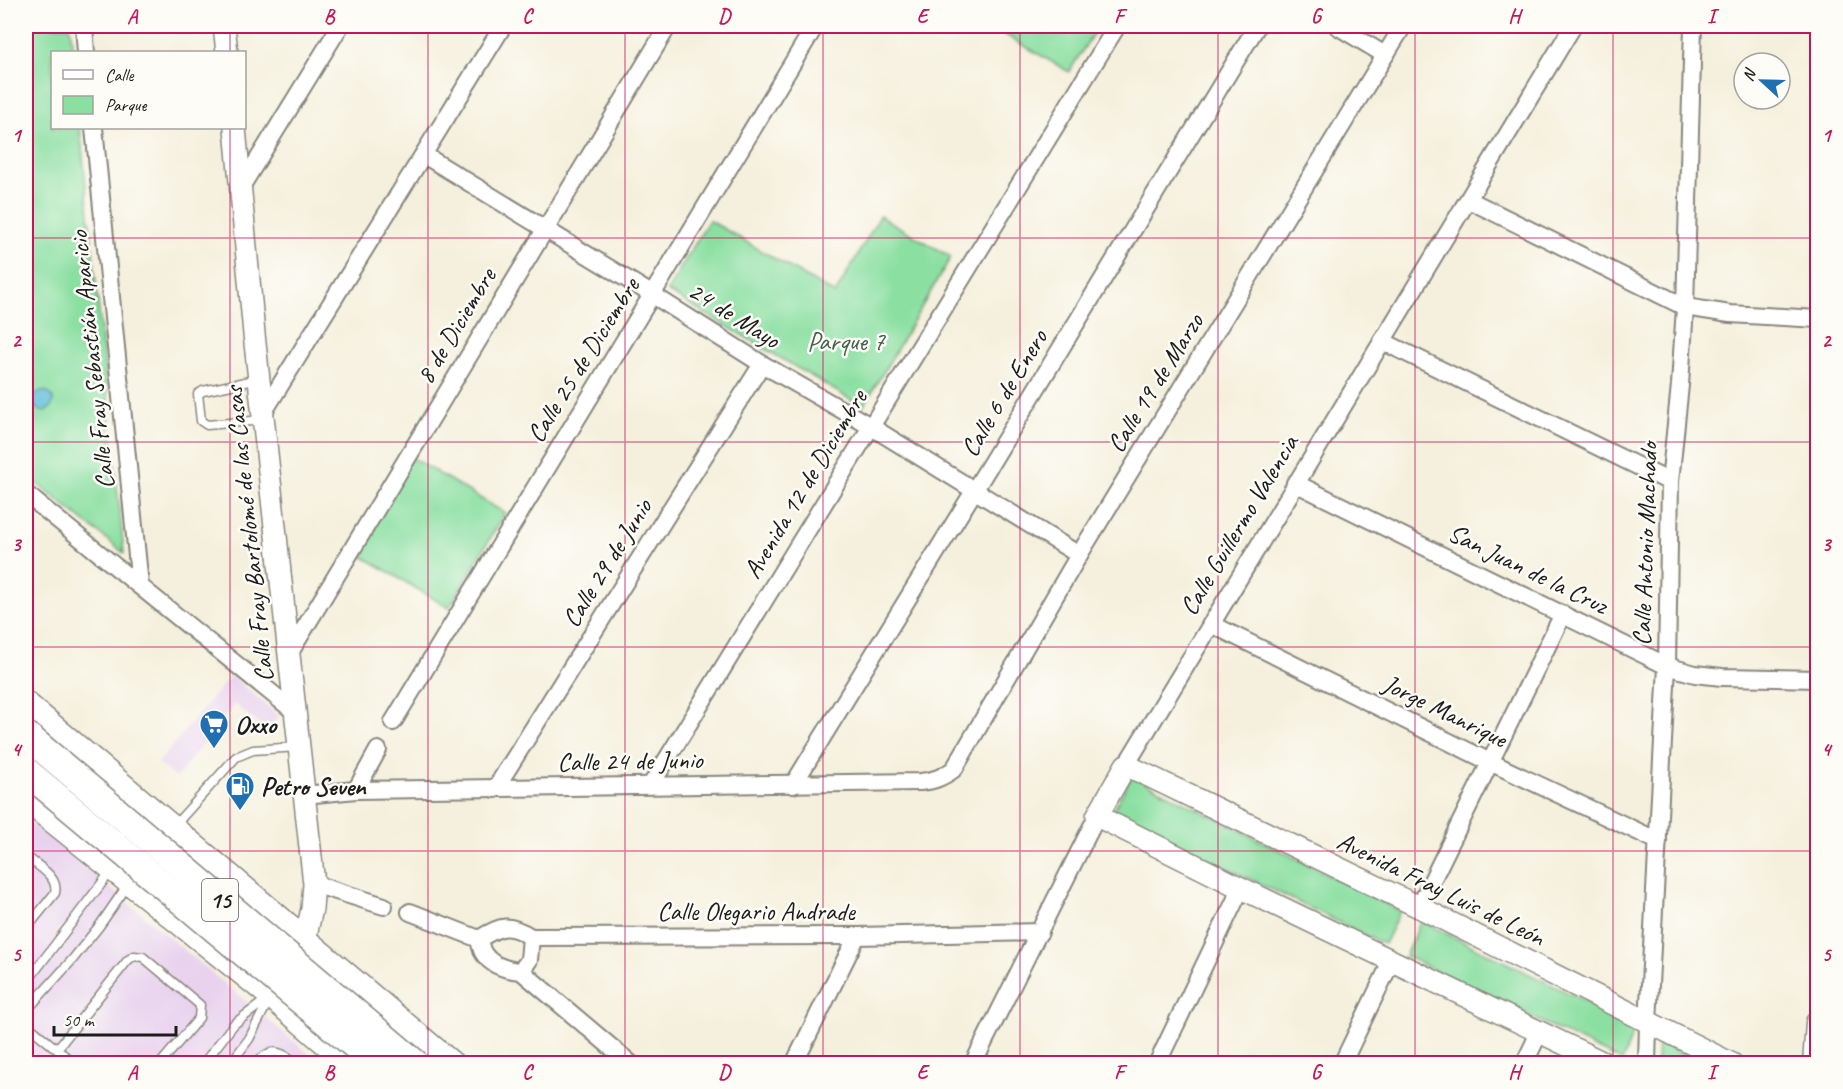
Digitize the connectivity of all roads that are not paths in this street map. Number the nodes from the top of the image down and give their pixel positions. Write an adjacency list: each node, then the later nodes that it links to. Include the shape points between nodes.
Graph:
1 (84, 26): 13 (street)
2 (224, 26): 14 (street)
3 (340, 26): 19 (street)
4 (502, 26): 18 (street)
5 (668, 26): 21 (street, 8 de Diciembre)
6 (815, 26): 22 (street, Calle 25 de Diciembre)
7 (1117, 26): 29 (street, Avenida 12 de Diciembre)
8 (1257, 26): 32 (street, Calle 6 de Enero)
9 (1337, 26): 15 (street)
10 (1403, 26): 15 (street, Calle 19 de Marzo)
11 (1573, 26): 20 (street, Calle Guillermo Valencia)
12 (1694, 26): 23 (street, Calle Antonio Machado)
13 (86, 51)
14 (227, 51)
15 (1385, 55): 34 (street, Calle 19 de Marzo)
16 (94, 129): 35 (street, Calle Fray Sebastián Aparicio)
17 (235, 129): 19 (street, Calle Fray Bartolomé de las Casas)
18 (424, 155): 21 (street, 24 de Mayo); 28 (street)
19 (241, 187): 27 (street, Calle Fray Bartolomé de las Casas)
20 (1469, 200): 23 (street); 25 (street, Calle Guillermo Valencia)
21 (544, 229): 22 (street, 24 de Mayo); 38 (street, 8 de Diciembre)
22 (653, 295): 26 (street, 24 de Mayo); 43 (street, Calle 25 de Diciembre)
23 (1685, 307): 24 (street); 30 (street, Calle Antonio Machado)
24 (1818, 319)
25 (1382, 341): 30 (street); 31 (street, Calle Guillermo Valencia)
26 (762, 364): 29 (street, 24 de Mayo); 53 (street, Calle 29 de Junio)
27 (259, 378): 28 (street, Calle Fray Bartolomé de las Casas); 28 (lane, via 198,394 201,421 207,425)
28 (263, 417): 38 (street, Calle Fray Bartolomé de las Casas)
29 (870, 426): 32 (street, 24 de Mayo); 51 (street, Avenida 12 de Diciembre)
30 (1670, 482): 39 (street, Calle Antonio Machado)
31 (1295, 483): 36 (street, San Juan de la Cruz); 37 (street, Calle Guillermo Valencia)
32 (974, 491): 34 (street, 24 de Mayo); 52 (street, Calle 6 de Enero)
33 (26, 494): 35 (street)
34 (1079, 555): 49 (street, Calle 19 de Marzo)
35 (141, 586): 42 (street)
36 (1563, 614): 39 (street, San Juan de la Cruz); 47 (street)
37 (1211, 624): 47 (street, Jorge Manrique); 48 (street, Calle Guillermo Valencia)
38 (289, 654): 42 (street, Calle Fray Bartolomé de las Casas)
39 (1667, 666): 40 (street, San Juan de la Cruz, via 1722,677); 60 (street, Calle Antonio Machado)
40 (1818, 679)
41 (26, 702): 55 (street)
42 (295, 712): 45 (street, Calle Fray Bartolomé de las Casas)
43 (393, 722)
44 (26, 735): 95 (highway, 15, bridge)
45 (298, 747): 56 (street, Calle Fray Bartolomé de las Casas); 59 (lane, via 253,750 236,757)
46 (378, 750): 54 (street)
47 (1490, 762): 60 (street, Jorge Manrique); 69 (street)
48 (1126, 765): 58 (street, Calle Guillermo Valencia); 69 (street, Avenida Fray Luis de León)
49 (954, 769): 52 (street, Calle 24 de Junio, via 933,781)
50 (26, 771): 94 (highway, 15, bridge)
51 (651, 785): 52 (street, Calle 24 de Junio); 53 (street, Calle 24 de Junio)
52 (793, 785)
53 (495, 789): 54 (street, Calle 24 de Junio)
54 (356, 790): 56 (street, Calle 24 de Junio)
55 (137, 795): 59 (street); 61 (street, via 137,819 122,839 111,845)
56 (304, 795): 66 (street, Calle Fray Bartolomé de las Casas)
57 (26, 801): 61 (street)
58 (1097, 816): 67 (street); 72 (street, Calle Guillermo Valencia)
59 (172, 827): 62 (lane); 75 (street)
60 (1658, 841): 82 (street, Calle Antonio Machado)
61 (83, 847): 65 (street)
62 (153, 850)
63 (26, 856): 71 (lane, via 54,879 56,888)
64 (147, 859): 65 (lane)
65 (120, 878): 79 (lane); 80 (street); 81 (lane, via 100,926)
66 (314, 884): 68 (street); 75 (street, Calle Fray Bartolomé de las Casas)
67 (1241, 888): 77 (street); 100 (street)
68 (384, 906)
69 (1419, 908): 82 (street, Avenida Fray Luis de León)
70 (410, 912): 76 (street)
71 (26, 929)
72 (1040, 932): 73 (street, Calle Olegario Andrade); 99 (street, Calle Guillermo Valencia)
73 (857, 936): 74 (street, Calle Olegario Andrade); 98 (street)
74 (531, 938): 76 (street, Calle Olegario Andrade, via 516,928 504,927); 78 (street, via 528,960)
75 (305, 939): 80 (street, Calle Fray Bartolomé de las Casas); 96 (street)
76 (479, 939): 78 (street, via 484,954 495,963)
77 (1392, 960): 85 (street); 101 (street)
78 (521, 971): 97 (street)
79 (26, 983)
80 (270, 997): 89 (lane, via 234,1024); 90 (lane, via 249,1039); 93 (street)
81 (26, 1011)
82 (1648, 1022): 104 (street, Calle Antonio Machado); 105 (street, Avenida Fray Luis de León)
83 (1818, 1023): 106 (main road)
84 (26, 1024): 86 (lane)
85 (1540, 1031): 102 (street); 103 (street)
86 (57, 1049): 87 (lane); 88 (lane, via 128,960 139,956 200,1005 201,1010 200,1018)
87 (75, 1064)
88 (160, 1064)
89 (203, 1064)
90 (230, 1064)
91 (256, 1064): 92 (lane, via 266,1054 279,1052)
92 (297, 1064)
93 (348, 1064)
94 (377, 1064)
95 (416, 1064)
96 (454, 1064)
97 (631, 1064)
98 (794, 1064)
99 (973, 1064)
100 (1157, 1064)
101 (1342, 1064)
102 (1524, 1064)
103 (1606, 1064)
104 (1647, 1064)
105 (1732, 1064)
106 (1815, 1064)

